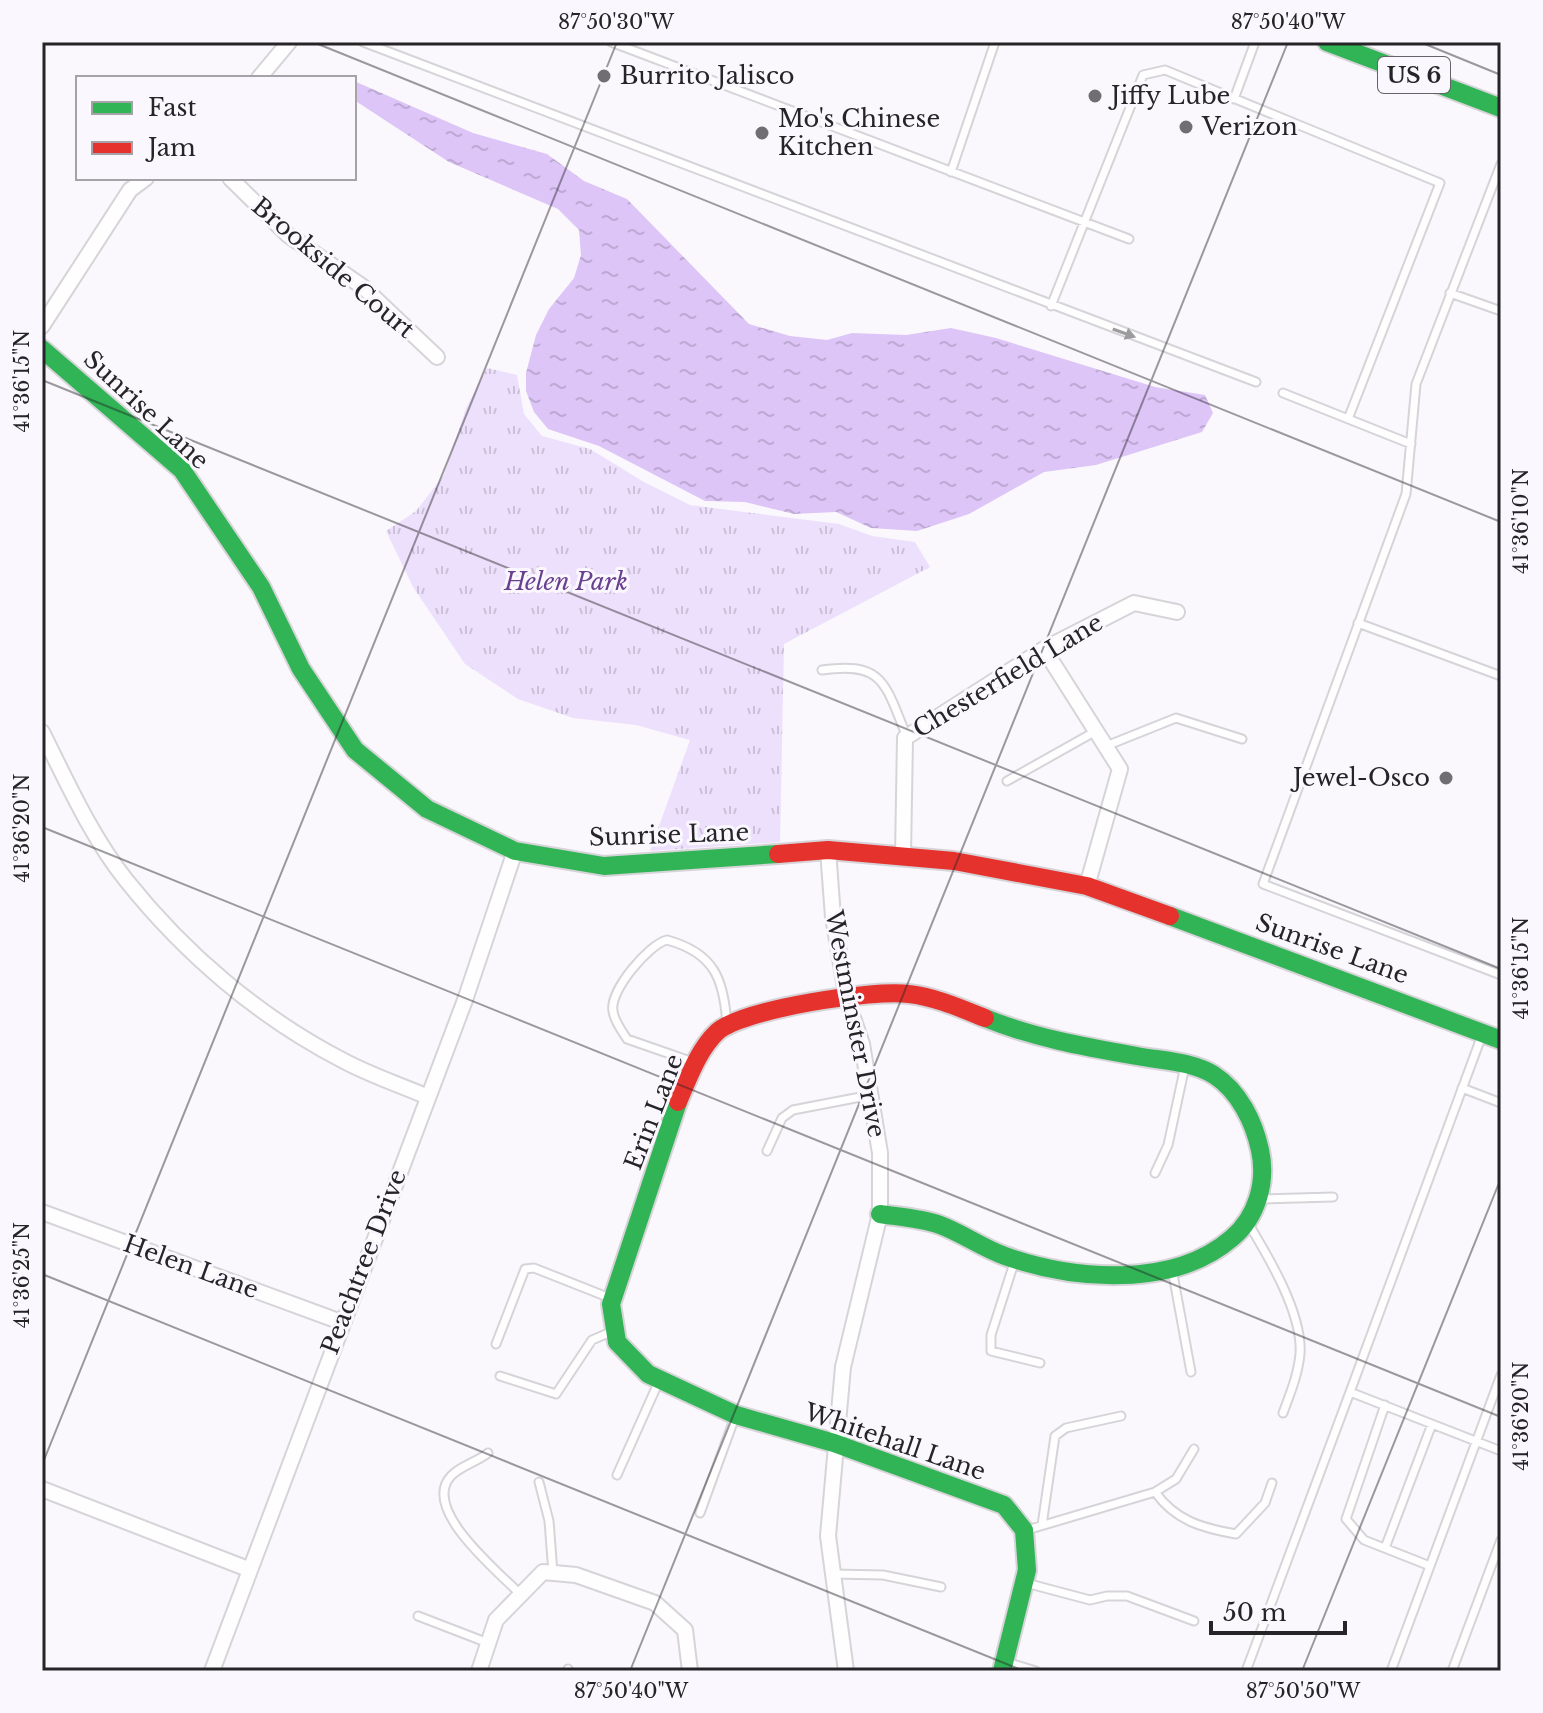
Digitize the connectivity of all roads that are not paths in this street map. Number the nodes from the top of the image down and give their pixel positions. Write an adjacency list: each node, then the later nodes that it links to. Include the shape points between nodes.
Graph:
1 (289, 42): 7 (street)
2 (363, 42): 17 (lane)
3 (995, 42): 11 (lane)
4 (1255, 42): 8 (lane)
5 (1327, 42): 9 (street, US 6)
6 (615, 43): 11 (lane)
7 (261, 76)
8 (1234, 99): 14 (lane, via 1165,70 1143,75); 24 (lane, via 1440,183)
9 (1501, 108)
10 (1501, 164): 16 (lane)
11 (951, 172): 14 (lane)
12 (143, 180): 19 (street, via 130,190)
13 (232, 180): 21 (street, Brookside Court, via 288,235 363,287)
14 (1084, 222): 15 (lane); 17 (lane)
15 (1129, 239)
16 (1450, 293): 18 (lane); 25 (lane, via 1416,384)
17 (1051, 306): 22 (lane, one-way to 22)
18 (1501, 311)
19 (42, 326)
20 (42, 349): 38 (street, Sunrise Lane, via 182,470 261,587 301,669 355,750 427,809)
21 (437, 357)
22 (1256, 382)
23 (1283, 393): 24 (lane)
24 (1348, 419): 25 (lane)
25 (1411, 444): 27 (lane, via 1406,494)
26 (1177, 612): 28 (street, Chesterfield Lane, via 1134,603)
27 (1358, 623): 30 (lane); 41 (lane, via 1263,884)
28 (1044, 649): 31 (street); 33 (street, Chesterfield Lane)
29 (822, 670): 33 (lane, via 847,666 872,671)
30 (1501, 676)
31 (1096, 731): 35 (street); 36 (lane)
32 (42, 732): 50 (street, via 124,879 191,952 269,1018 345,1062)
33 (907, 737): 39 (street, Chesterfield Lane)
34 (1242, 739): 35 (lane, via 1176,718)
35 (1106, 746): 40 (street, via 1120,769)
36 (1007, 781)
37 (828, 850): 38 (street, Sunrise Lane, via 604,866); 39 (street, Sunrise Lane); 42 (street, Westminster Drive)
38 (515, 851): 50 (street, Peachtree Drive)
39 (903, 856): 40 (street, Sunrise Lane)
40 (1087, 886): 44 (street, Sunrise Lane)
41 (1501, 975)
42 (847, 1000): 43 (street, Erin Lane, via 773,1010); 47 (street, Erin Lane, via 904,993 1053,1040); 49 (street, Westminster Drive)
43 (727, 1027): 46 (street, Erin Lane); 46 (lane, via 725,993 705,958 667,940 646,951 612,1009 627,1039)
44 (1482, 1033): 45 (street, Sunrise Lane); 48 (lane)
45 (1501, 1040)
46 (695, 1063): 61 (street, Erin Lane)
47 (1185, 1064): 53 (lane, via 1168,1145); 55 (street, Erin Lane, via 1219,1078 1247,1108 1262,1149)
48 (1462, 1088): 51 (lane); 70 (lane)
49 (871, 1095): 52 (lane, via 793,1110 782,1118); 57 (street, Westminster Drive, via 880,1153)
50 (428, 1097): 62 (street, Peachtree Drive)
51 (1501, 1103)
52 (767, 1151)
53 (1155, 1173)
54 (1333, 1197): 55 (lane)
55 (1256, 1199): 58 (street)
56 (42, 1212): 62 (street, Helen Lane)
57 (880, 1214): 59 (street, via 938,1223); 77 (street, Westminster Drive, via 843,1367)
58 (1247, 1221): 60 (street, via 1211,1252); 72 (lane, via 1275,1268 1298,1338 1297,1374)
59 (1016, 1258): 60 (street, via 1107,1275); 65 (lane, via 991,1335 991,1351)
60 (1171, 1267): 66 (lane)
61 (612, 1299): 63 (street, Erin Lane); 64 (lane, via 525,1269)
62 (341, 1322): 91 (street, Peachtree Drive)
63 (616, 1336): 68 (lane, via 592,1340 556,1394); 69 (street, Whitehall Lane, via 648,1374)
64 (496, 1344)
65 (1040, 1363)
66 (1191, 1372)
67 (1501, 1375): 76 (lane)
68 (500, 1376)
69 (660, 1379): 73 (street, Whitehall Lane); 81 (lane)
70 (1350, 1392): 71 (lane); 106 (lane)
71 (1385, 1405): 75 (lane); 89 (lane, via 1346,1519 1364,1540)
72 (1283, 1413)
73 (736, 1415): 77 (street, Whitehall Lane); 86 (lane)
74 (1121, 1416): 87 (lane, via 1066,1428 1055,1436)
75 (1432, 1424): 76 (lane); 89 (lane)
76 (1476, 1441): 79 (lane); 90 (lane)
77 (834, 1443): 87 (street, Whitehall Lane, via 1004,1505); 93 (street, Westminster Drive, via 828,1536)
78 (1194, 1449): 85 (lane, via 1176,1479)
79 (1501, 1451)
80 (488, 1453): 96 (lane, via 452,1476 443,1503 467,1539)
81 (617, 1475)
82 (539, 1482): 92 (lane, via 549,1521)
83 (1272, 1483): 85 (lane, via 1265,1503 1236,1534 1202,1528 1169,1512)
84 (42, 1489): 91 (street)
85 (1155, 1492): 87 (lane)
86 (700, 1513)
87 (1033, 1528): 94 (street)
88 (1501, 1540): 108 (lane)
89 (1385, 1548): 90 (lane)
90 (1430, 1566): 107 (lane)
91 (248, 1569): 101 (street, Peachtree Drive)
92 (548, 1572): 96 (street); 103 (street, via 576,1575 655,1603 685,1630)
93 (833, 1574): 95 (lane, via 883,1575); 104 (street, Westminster Drive)
94 (1024, 1582): 98 (lane, via 1090,1600 1127,1596); 100 (street)
95 (941, 1587)
96 (521, 1595): 99 (street, via 496,1620)
97 (418, 1616): 99 (lane)
98 (1194, 1621)
99 (488, 1643): 102 (street)
100 (1003, 1666): 105 (lane)
101 (212, 1671)
102 (479, 1671)
103 (690, 1671)
104 (846, 1671)
105 (1036, 1671)
106 (1246, 1671)
107 (1391, 1671)
108 (1452, 1671)

